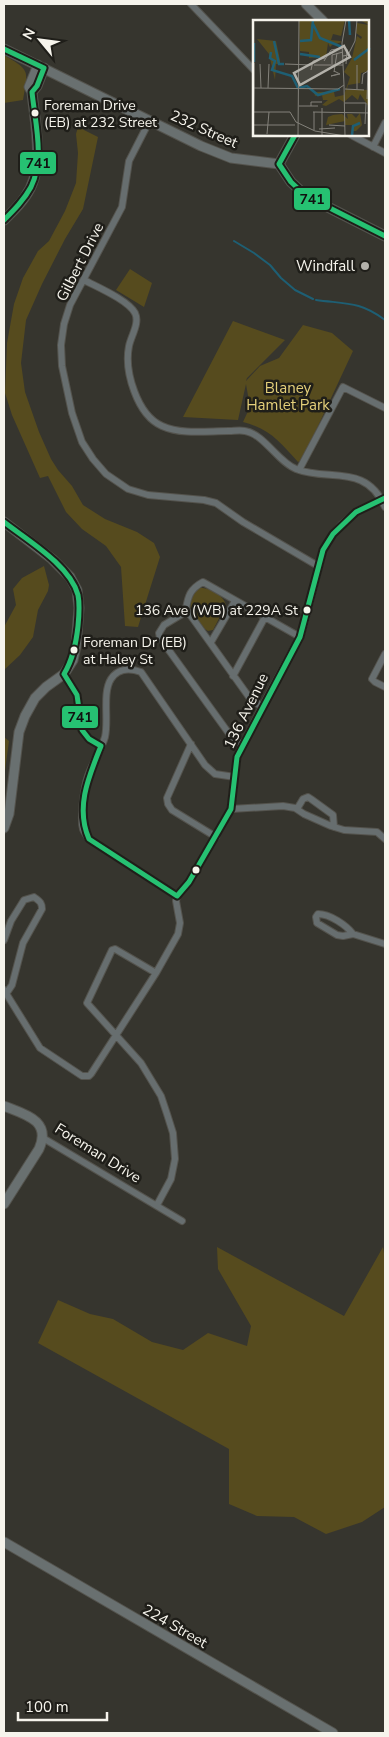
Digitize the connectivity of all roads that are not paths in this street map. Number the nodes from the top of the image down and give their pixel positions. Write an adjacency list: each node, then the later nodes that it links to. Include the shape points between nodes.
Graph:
1 (191, 4): 6 (street)
2 (306, 4): 3 (street)
3 (322, 20)
4 (4, 49): 5 (street, 232 Street)
5 (41, 66): 7 (street, 232 Street); 14 (street, via 29,87 38,150 34,176 26,196)
6 (253, 69)
7 (150, 120): 13 (street, 232 Street, via 231,158); 16 (street, Gilbert Drive, via 129,161 122,207)
8 (385, 123): 11 (street)
9 (295, 136): 13 (street)
10 (353, 136): 11 (street)
11 (373, 147): 12 (street)
12 (385, 153)
13 (279, 164): 15 (street, via 306,196)
14 (4, 220)
15 (385, 236)
16 (84, 280): 18 (street, via 126,304 135,313 137,321 128,363 132,384 148,417 177,431 246,431); 22 (street, Gilbert Drive, via 64,324 62,366 72,413 82,442 93,459 106,474 128,489 148,495 216,503)
17 (385, 408): 18 (street, via 343,387)
18 (299, 470): 19 (street, via 357,479)
19 (384, 499): 20 (street); 22 (street, 136 Avenue, via 356,512 337,529 323,550)
20 (385, 507)
21 (4, 522): 29 (street, via 61,566 77,590 76,646 73,660)
22 (318, 566): 26 (street, 136 Avenue)
23 (236, 601): 24 (street, via 203,582 193,587 188,597); 25 (street); 27 (street)
24 (187, 612): 27 (street); 34 (street, via 164,625 160,638 230,735)
25 (265, 617): 26 (street); 30 (street)
26 (300, 637): 32 (street, 136 Avenue)
27 (211, 642): 30 (street)
28 (385, 654): 31 (street, via 372,679)
29 (64, 674): 35 (street, via 77,695 82,730); 40 (street, via 35,698 25,716 19,732 9,814)
30 (233, 676): 32 (street, via 249,697)
31 (385, 688)
32 (262, 707): 34 (street, 136 Avenue)
33 (191, 744): 35 (street, via 141,672 124,669 110,681); 36 (street, via 215,774); 43 (street, via 167,798 168,804 172,810)
34 (243, 745): 36 (street, 136 Avenue, via 237,757)
35 (102, 746): 45 (street, via 88,777 83,830 89,839)
36 (234, 777): 37 (street, 136 Avenue)
37 (231, 809): 38 (street, via 283,806); 43 (street, 136 Avenue)
38 (297, 809): 39 (street); 39 (street, via 308,797 333,814)
39 (334, 827): 42 (street)
40 (4, 828)
41 (385, 830): 42 (street)
42 (377, 832): 44 (street)
43 (216, 837): 45 (street, 136 Avenue)
44 (385, 839)
45 (177, 896): 49 (street, via 179,929)
46 (352, 934): 46 (street, via 337,935 316,923 316,917 322,914 344,925); 48 (street)
47 (4, 940): 50 (street, via 24,900 34,897 40,901 42,909 23,943 12,985)
48 (385, 944)
49 (156, 973): 51 (street); 51 (street, via 115,948 112,950 87,1003)
50 (5, 992): 51 (street, via 40,1048 82,1076 92,1074)
51 (115, 1036): 55 (street, via 131,1050 152,1080 173,1133 174,1169)
52 (4, 1106): 53 (street, Foreman Drive, via 34,1119)
53 (43, 1138): 54 (street); 55 (street, Foreman Drive)
54 (4, 1204)
55 (157, 1205): 56 (street, Foreman Drive)
56 (182, 1221)
57 (4, 1542): 58 (street, 224 Street)
58 (333, 1733)

